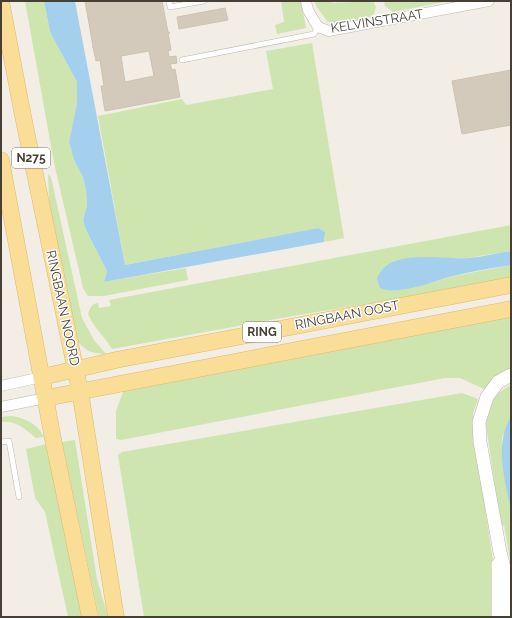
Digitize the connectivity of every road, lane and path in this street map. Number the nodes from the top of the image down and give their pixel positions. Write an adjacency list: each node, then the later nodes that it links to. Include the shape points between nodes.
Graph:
1 (1, 1): 11 (main road, RINGBAAN NOORD / N275, via 22,116)
2 (169, 1): 3 (lane, via 170,7)
3 (204, 1)
4 (306, 1): 6 (street, KELVINSTRAAT)
5 (489, 1): 6 (street, KELVINSTRAAT, via 329,31)
6 (318, 27): 7 (lane, via 314,34)
7 (182, 60)
8 (1, 160): 13 (main road, N275)
9 (511, 285): 11 (main road, RINGBAAN OOST / RING)
10 (511, 309): 15 (main road, RINGBAAN OOST / RING)
11 (76, 368): 13 (main road, RINGBAAN OOST / RING); 15 (main road, RINGBAAN NOORD)
12 (511, 376): 20 (street, via 498,382 487,397 479,422 480,442 507,580)
13 (42, 377): 14 (street); 16 (main road)
14 (1, 386)
15 (80, 391): 16 (main road, RINGBAAN OOST / RING); 22 (main road, RINGBAAN NOORD)
16 (46, 398): 17 (street); 21 (main road)
17 (1, 407)
18 (1, 442): 19 (lane, via 9,441)
19 (19, 496)
20 (505, 612)
21 (90, 617)
22 (116, 617)

